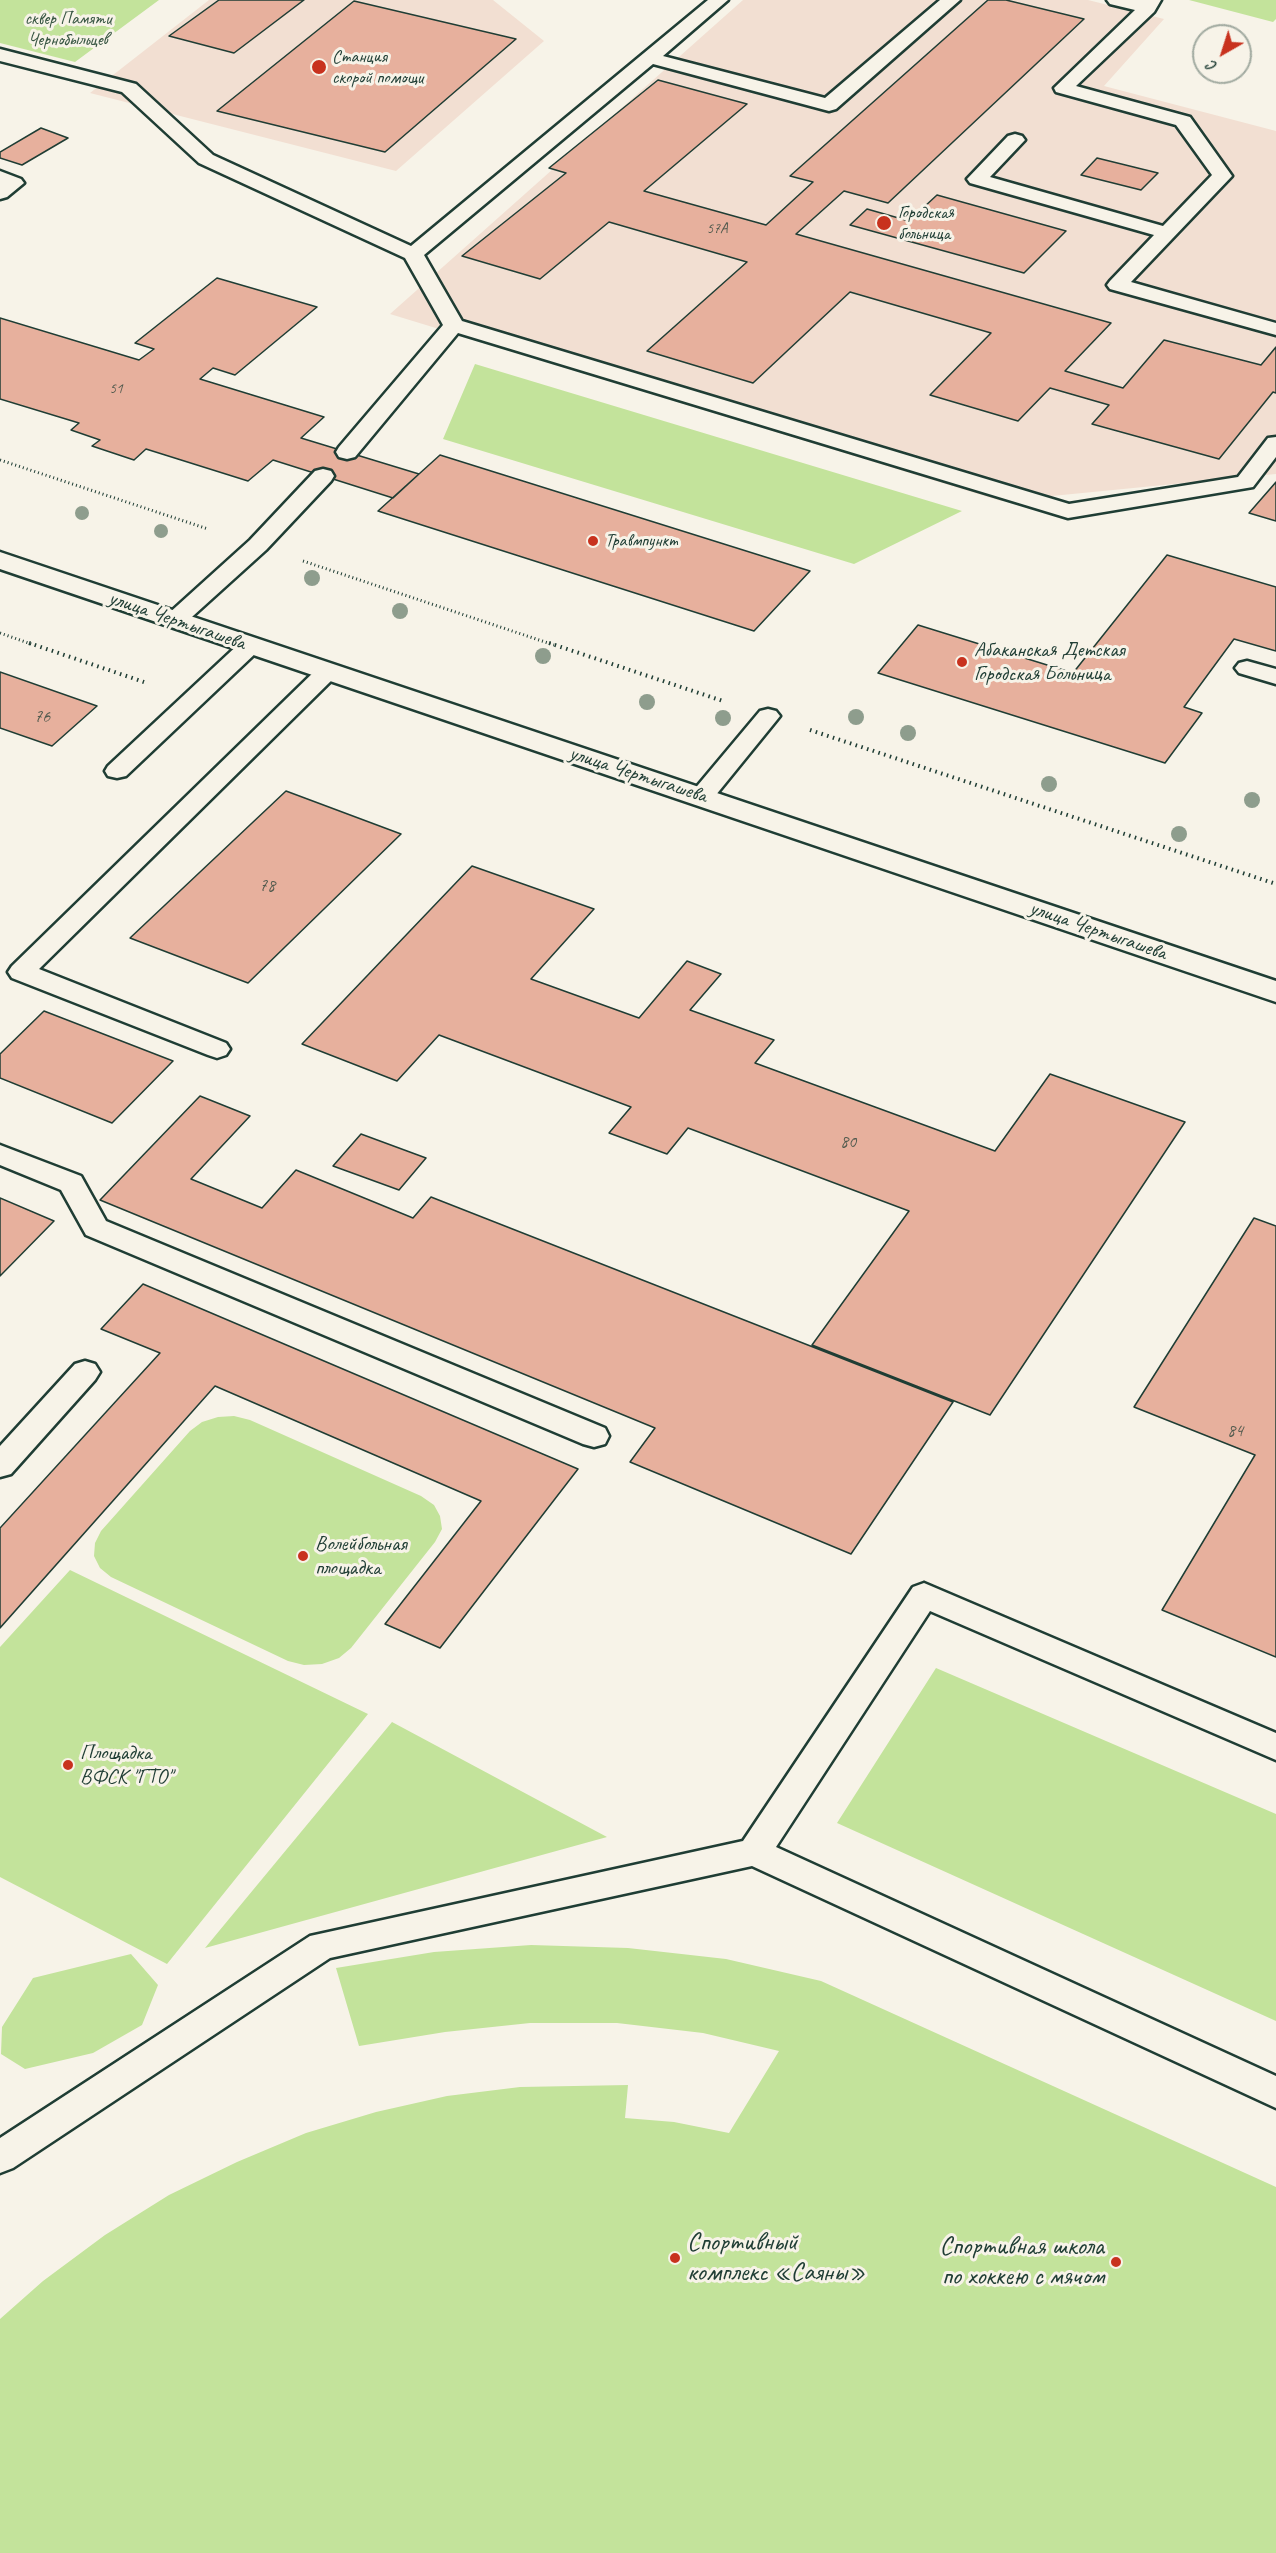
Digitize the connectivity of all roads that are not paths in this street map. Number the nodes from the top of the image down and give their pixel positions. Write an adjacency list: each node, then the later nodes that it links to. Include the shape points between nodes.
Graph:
1 (719, 0): 6 (lane)
2 (951, 0): 6 (lane, via 829,105)
3 (1116, 0): 4 (lane)
4 (1150, 4): 10 (lane, via 1063,88 1183,121 1222,176)
5 (0, 55): 11 (lane, via 129,88 206,159)
6 (651, 58): 11 (lane)
7 (1015, 140): 10 (lane, via 977,179)
8 (0, 177): 9 (lane, via 14,183)
9 (0, 193)
10 (1167, 233): 13 (lane, via 1117,285)
11 (413, 254): 12 (lane)
12 (454, 325): 14 (lane, via 1068,511 1245,482); 15 (lane)
13 (1276, 329)
14 (1276, 443)
15 (347, 452)
16 (323, 476): 18 (lane, via 258,545)
17 (0, 560): 18 (street, улица Чертыгашева)
18 (175, 620): 19 (street, улица Чертыгашева)
19 (250, 646): 21 (street, улица Чертыгашева); 24 (lane)
20 (1246, 668): 22 (lane)
21 (327, 672): 25 (street, улица Чертыгашева); 27 (lane, via 21,972)
22 (1276, 677)
23 (768, 716): 25 (lane)
24 (117, 771)
25 (702, 796): 26 (street, улица Чертыгашева)
26 (1276, 992)
27 (217, 1050)
28 (0, 1154): 30 (lane, via 71,1183 96,1228)
29 (85, 1372): 31 (lane)
30 (594, 1436)
31 (0, 1466)
32 (1276, 1747): 33 (lane, via 924,1595)
33 (754, 1852): 34 (lane); 35 (lane, via 322,1946)
34 (1276, 2093)
35 (0, 2157)

